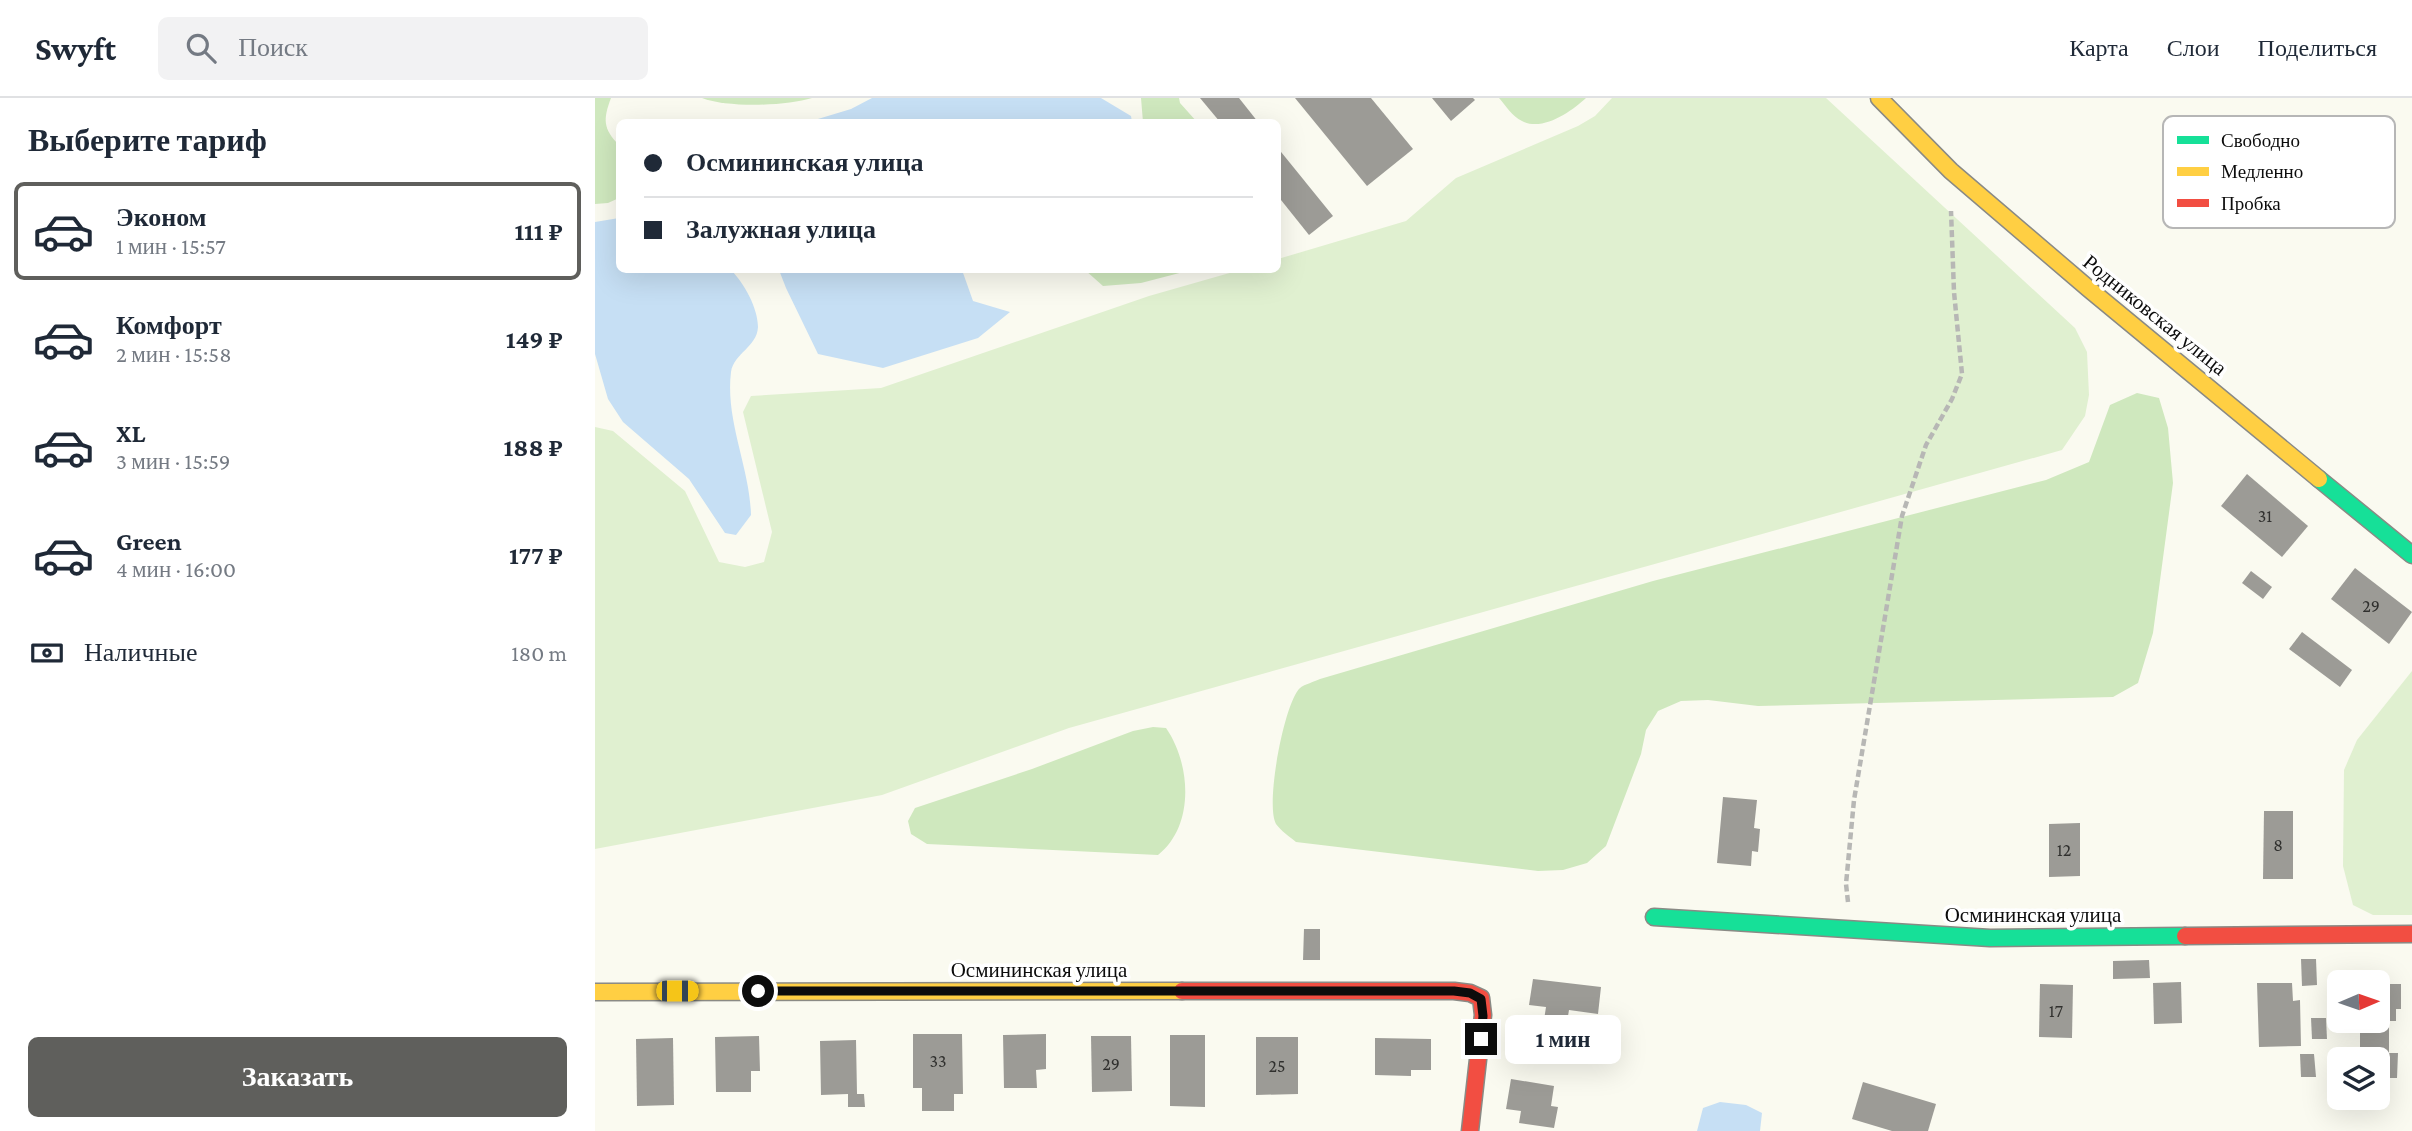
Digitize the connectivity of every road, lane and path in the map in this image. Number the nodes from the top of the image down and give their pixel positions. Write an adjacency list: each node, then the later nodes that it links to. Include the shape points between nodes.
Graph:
1 (1879, 98): 2 (street, Родниковская улица)
2 (1951, 171): 3 (street, Родниковская улица); 5 (path, via 1954,292 1962,374 1926,445 1902,516 1854,800 1846,884)
3 (2412, 555)
4 (1654, 917): 5 (street, Осмининская улица)
5 (1850, 931): 6 (street, Осмининская улица, via 1990,938)
6 (2412, 934)
7 (595, 992): 8 (street, Осмининская улица, via 1470,993 1481,999 1483,1016)
8 (1470, 1131)

